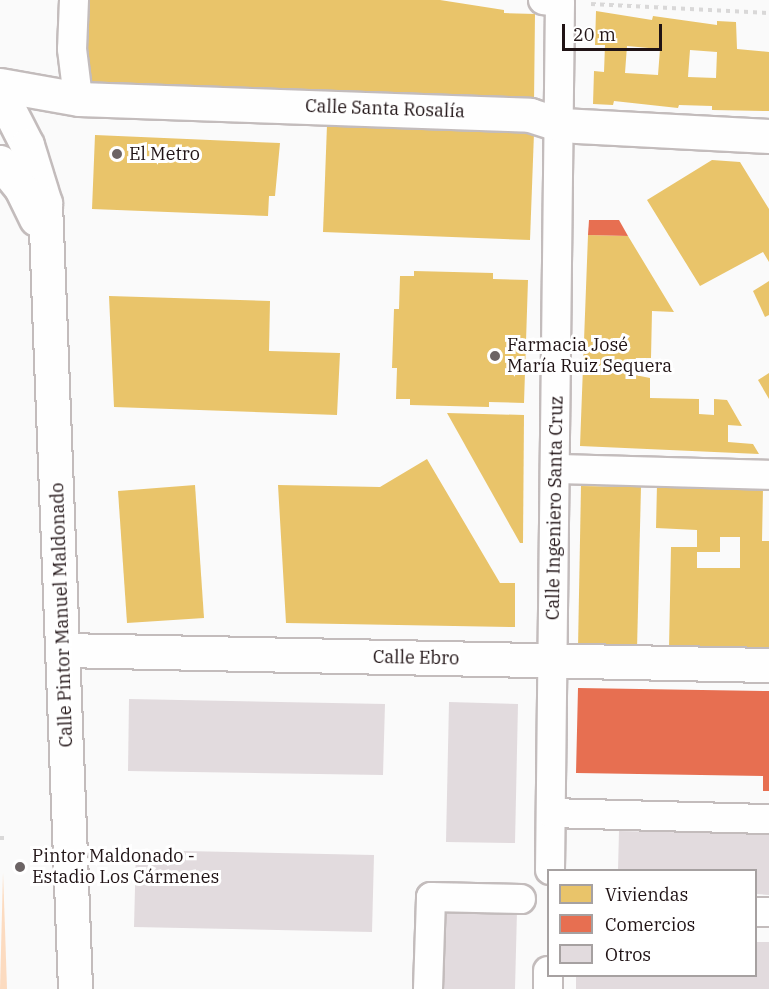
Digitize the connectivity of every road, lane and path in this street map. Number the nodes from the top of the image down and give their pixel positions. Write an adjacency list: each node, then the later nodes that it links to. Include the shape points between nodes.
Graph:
1 (74, 0): 5 (street, via 72,49)
2 (552, 1): 3 (path); 7 (street, Calle Ingeniero Santa Cruz)
3 (769, 12)
4 (0, 85): 7 (street, Calle Santa Rosalía, via 79,99 530,115)
5 (77, 87)
6 (0, 92): 10 (street, Calle Pintor Manuel Maldonado, via 37,174 45,202)
7 (560, 125): 8 (street, Calle Santa Rosalía); 11 (street, Calle Ingeniero Santa Cruz)
8 (769, 136)
9 (0, 162): 10 (street, Calle Pintor Manuel Maldonado, via 21,188)
10 (48, 242): 13 (street, Calle Pintor Manuel Maldonado)
11 (555, 469): 12 (street); 14 (street, Calle Ingeniero Santa Cruz)
12 (769, 475)
13 (63, 650): 14 (street, Calle Ebro); 22 (street, Calle Pintor Manuel Maldonado)
14 (553, 661): 15 (street, Calle Ebro); 16 (street, Calle Ingeniero Santa Cruz)
15 (769, 665)
16 (551, 813): 17 (street); 20 (street, Calle Ingeniero Santa Cruz)
17 (769, 819)
18 (0, 838): 19 (path)
19 (8, 838)
20 (550, 869)
21 (521, 899): 23 (street, via 430,897)
22 (75, 989)
23 (428, 989)

